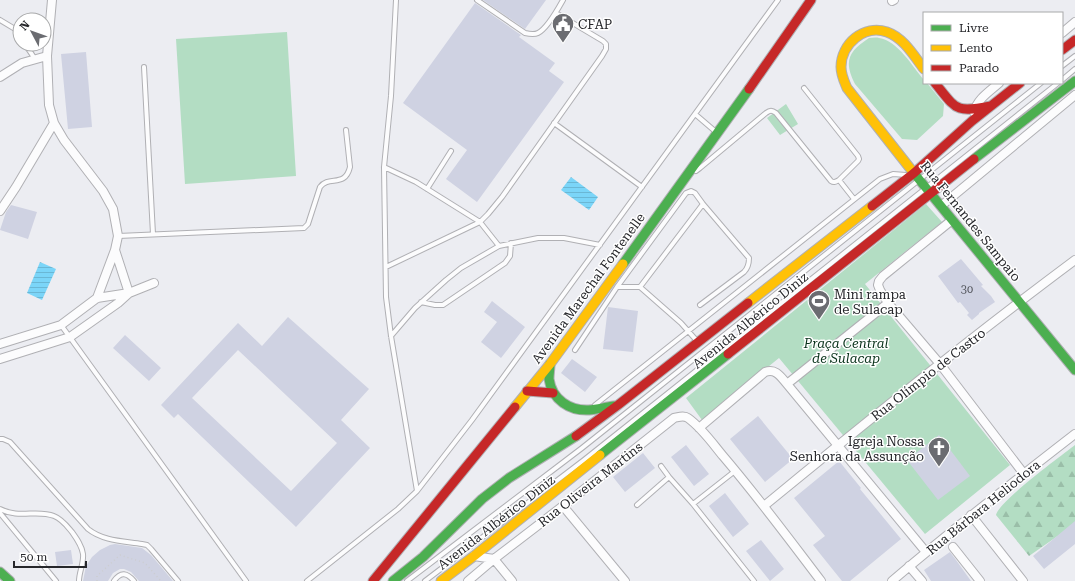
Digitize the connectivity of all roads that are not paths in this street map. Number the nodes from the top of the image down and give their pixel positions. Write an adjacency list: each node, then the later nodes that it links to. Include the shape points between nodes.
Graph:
1 (52, 0): 15 (street)
2 (396, 0): 41 (lane)
3 (477, 0): 7 (lane, via 531,35 543,29)
4 (563, 0): 7 (lane)
5 (778, 0): 34 (lane)
6 (811, 0): 39 (main road, Avenida Marechal Fontenelle)
7 (556, 13): 37 (lane, via 603,41 606,49)
8 (0, 20): 10 (lane)
9 (1075, 22): 11 (street)
10 (12, 27)
11 (1063, 31)
12 (1075, 40): 13 (main road)
13 (1063, 49)
14 (31, 52): 17 (lane)
15 (47, 56): 17 (street); 36 (street, via 48,105)
16 (1075, 56): 18 (lane)
17 (35, 59): 22 (street, via 22,63)
18 (1063, 65)
19 (144, 67): 54 (lane)
20 (923, 68): 43 (main road, Rua Fernandes Sampaio, via 903,42 888,31 875,30 863,31 852,39 844,52 841,64 841,74 847,88)
21 (1075, 69): 23 (lane)
22 (0, 77)
23 (1063, 79)
24 (1075, 81): 47 (main road, Avenida Albérico Diniz)
25 (936, 84): 33 (main road, via 956,107)
26 (998, 84): 33 (street, via 982,98)
27 (1019, 84): 32 (main road, Avenida Albérico Diniz)
28 (1040, 84): 43 (lane)
29 (1057, 84): 47 (lane)
30 (804, 88): 44 (lane, via 858,156 858,161)
31 (1075, 95): 50 (street)
32 (991, 106): 33 (main road); 35 (main road, Avenida Albérico Diniz)
33 (975, 109): 35 (street)
34 (695, 114): 39 (lane); 45 (lane)
35 (972, 121): 43 (main road, Avenida Albérico Diniz)
36 (54, 123): 51 (street); 55 (street, via 114,209)
37 (554, 123): 45 (lane); 53 (lane, via 502,196)
38 (346, 130): 54 (lane, via 349,173 340,180 322,184 308,224 304,228)
39 (718, 133): 42 (main road, Avenida Marechal Fontenelle)
40 (451, 151): 46 (lane)
41 (384, 167): 46 (lane); 61 (lane)
42 (689, 172): 44 (lane, via 700,168 769,111 773,111 831,180); 79 (main road, Avenida Marechal Fontenelle)
43 (914, 176): 47 (main road, Rua Fernandes Sampaio); 48 (lane, via 892,174 880,178); 75 (main road, Avenida Albérico Diniz); 119 (lane, via 582,448)
44 (838, 180): 48 (lane)
45 (642, 188): 57 (lane)
46 (427, 189): 53 (lane)
47 (928, 190): 50 (main road, Rua Fernandes Sampaio); 105 (main road, Avenida Albérico Diniz); 120 (lane, via 584,460)
48 (854, 199): 72 (lane)
49 (703, 204): 63 (lane, via 695,193 686,193); 64 (lane); 70 (lane, via 748,258 749,263 744,272)
50 (940, 206): 52 (main road, Rua Fernandes Sampaio)
51 (0, 210)
52 (952, 220): 68 (main road, Rua Fernandes Sampaio); 69 (street, via 879,281 880,290)
53 (480, 222): 58 (lane); 61 (lane)
54 (153, 234): 55 (lane)
55 (118, 236): 59 (street)
56 (511, 243): 57 (lane, via 538,238 564,238); 58 (lane); 67 (lane, via 510,256 505,263 443,305)
57 (600, 245): 95 (lane)
58 (499, 246): 67 (lane, via 455,273)
59 (115, 250): 65 (street); 66 (street)
60 (1075, 260): 68 (street, Rua Olímpio de Castro)
61 (386, 267): 73 (lane, via 386,297)
62 (154, 283): 65 (street)
63 (617, 287): 64 (lane); 77 (lane)
64 (640, 287): 72 (lane)
65 (128, 293): 66 (street); 74 (street)
66 (97, 298): 71 (street)
67 (421, 302): 73 (lane)
68 (1020, 302): 80 (street, Rua Olímpio de Castro); 81 (main road, Rua Fernandes Sampaio)
69 (888, 303): 80 (street); 82 (street)
70 (700, 305)
71 (61, 325): 74 (lane); 76 (street)
72 (688, 331): 75 (lane); 86 (lane)
73 (391, 336): 95 (lane)
74 (70, 337): 78 (street); 115 (lane)
75 (698, 342): 85 (main road, Avenida Albérico Diniz)
76 (0, 344)
77 (574, 350)
78 (0, 359)
79 (550, 364): 83 (main road, Avenida Marechal Fontenelle); 84 (main road, via 549,382)
80 (940, 364): 90 (street, Rua Olímpio de Castro); 93 (street)
81 (1075, 370)
82 (787, 384): 87 (street, via 770,370); 90 (street)
83 (527, 391): 84 (main road); 117 (main road, Avenida Marechal Fontenelle)
84 (553, 393): 86 (main road, via 568,406)
85 (618, 405): 86 (main road); 118 (main road, Avenida Albérico Diniz, via 482,499 423,557)
86 (589, 410)
87 (699, 428): 92 (street); 98 (street, Rua Oliveira Martins, via 687,417 674,418)
88 (1075, 434): 93 (street, Rua Bárbara Heliodora)
89 (0, 439): 114 (lane, via 10,442 88,530 101,537 147,545)
90 (838, 445): 99 (street, Rua Olímpio de Castro); 104 (street)
91 (661, 466): 94 (lane)
92 (736, 471): 96 (lane); 99 (street)
93 (1024, 474): 102 (street, Rua Bárbara Heliodora)
94 (669, 477): 96 (lane); 97 (lane)
95 (418, 491): 116 (lane)
96 (693, 504): 125 (lane)
97 (637, 505)
98 (563, 506): 106 (street, Rua Oliveira Martins); 124 (street)
99 (764, 506): 126 (street)
100 (0, 508): 111 (lane, via 15,514 45,514 62,521 77,539 83,552)
101 (0, 513): 110 (lane)
102 (971, 516): 104 (street, Rua Bárbara Heliodora); 130 (street)
103 (953, 547): 129 (street)
104 (926, 552): 107 (street, Rua Bárbara Heliodora)
105 (474, 556): 106 (street); 121 (main road, Avenida Albérico Diniz)
106 (494, 558): 122 (street, Rua Oliveira Martins); 123 (street)
107 (909, 566): 127 (street, Rua Bárbara Heliodora); 128 (street)
108 (0, 572): 109 (main road)
109 (10, 581)
110 (56, 581)
111 (79, 581)
112 (114, 581): 113 (lane, via 124,574)
113 (134, 581)
114 (178, 581)
115 (246, 581)
116 (307, 581)
117 (373, 581)
118 (393, 581)
119 (407, 581)
120 (425, 581)
121 (441, 581)
122 (468, 581)
123 (512, 581)
124 (625, 581)
125 (754, 581)
126 (821, 581)
127 (892, 581)
128 (922, 581)
129 (980, 581)
130 (1023, 581)

